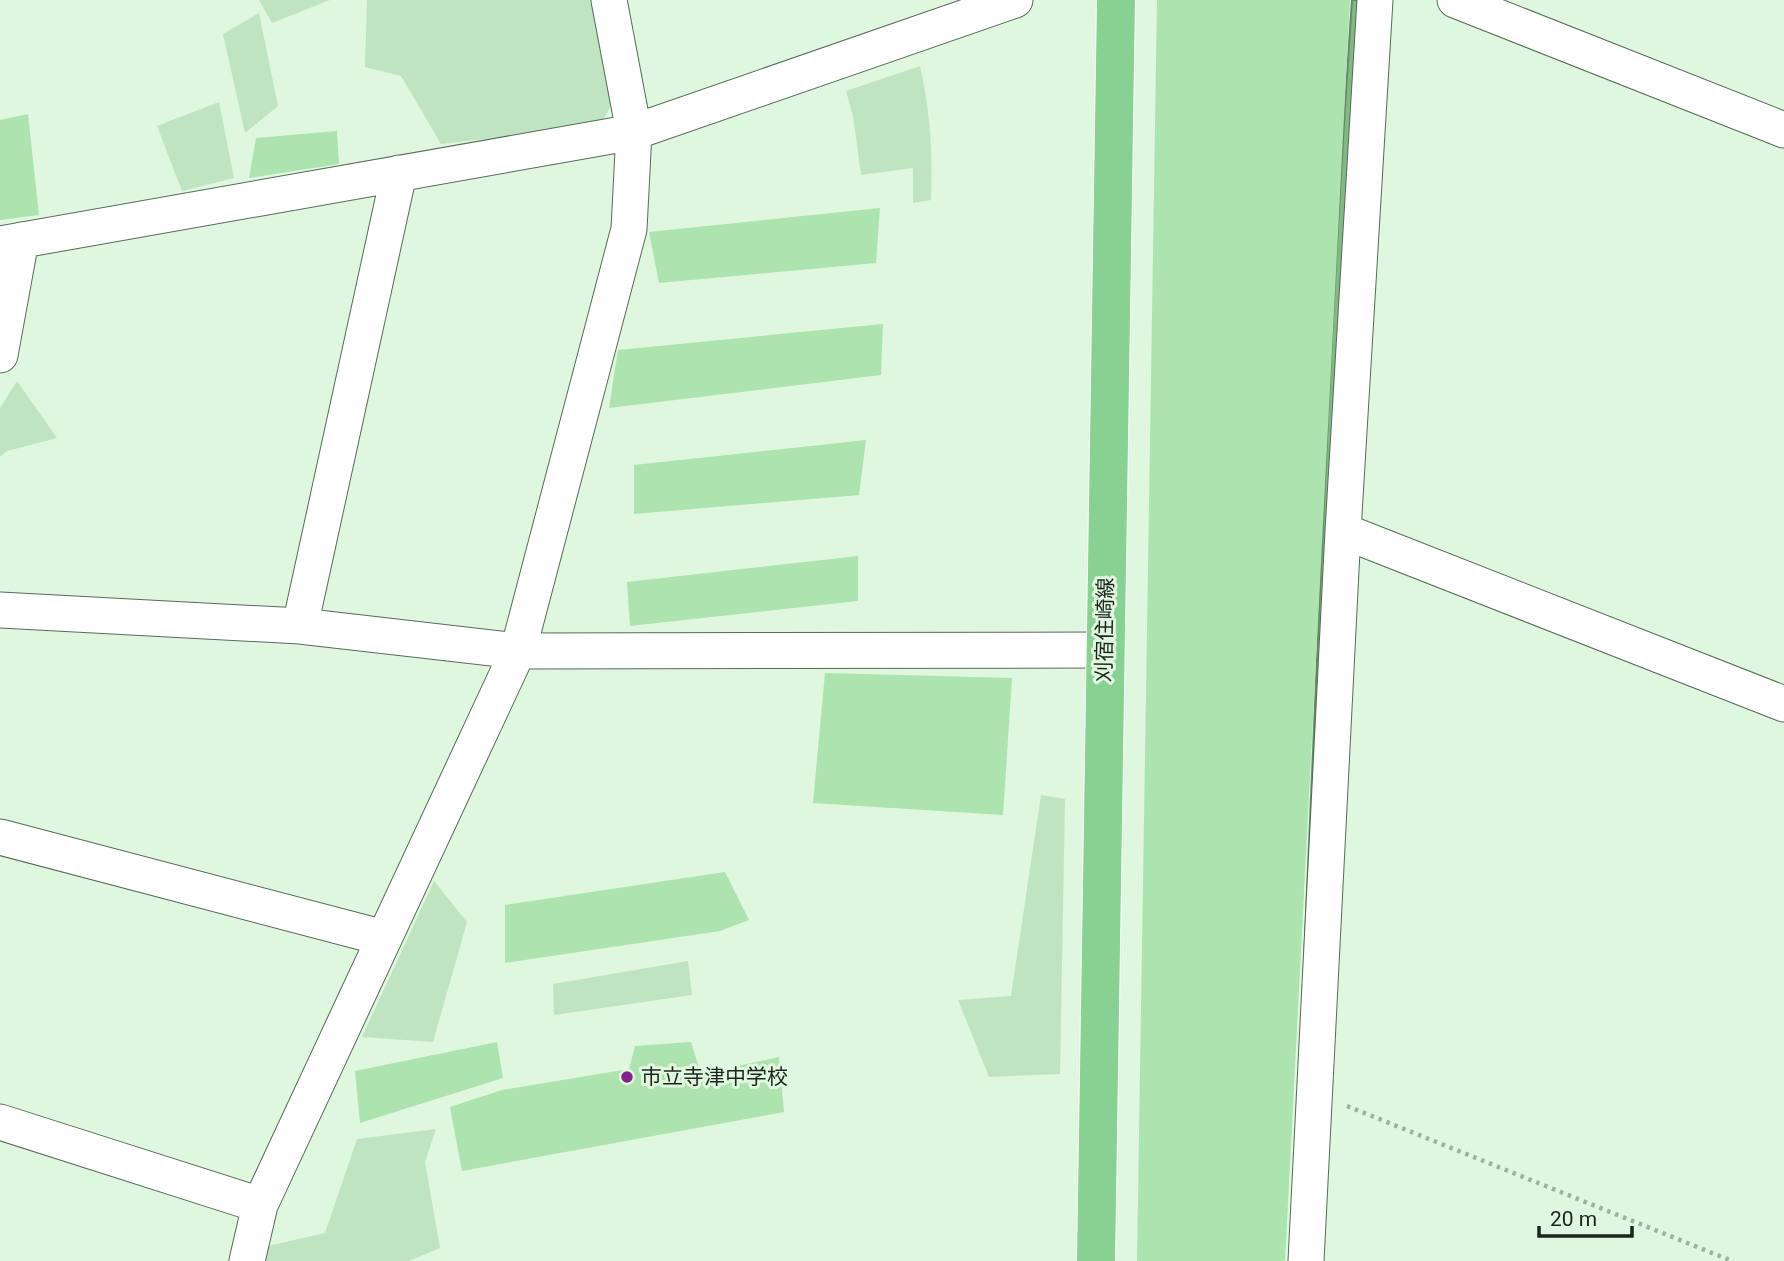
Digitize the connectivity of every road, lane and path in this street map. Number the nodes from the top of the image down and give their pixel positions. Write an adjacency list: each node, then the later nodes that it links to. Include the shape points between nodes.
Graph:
1 (609, 0): 7 (street)
2 (1015, 0): 7 (street)
3 (1116, 0): 14 (main road, 刈宿住崎線)
4 (1375, 0): 11 (street)
5 (1455, 0): 6 (street)
6 (1784, 130)
7 (634, 132): 8 (street); 15 (street, via 629,229)
8 (399, 173): 9 (street); 13 (street)
9 (10, 242): 10 (street)
10 (0, 355)
11 (1343, 531): 16 (street); 19 (street)
12 (0, 610): 13 (street)
13 (300, 626): 15 (street)
14 (1104, 650): 15 (street); 23 (main road, 刈宿住崎線)
15 (518, 651): 18 (street)
16 (1784, 704)
17 (0, 837): 18 (street)
18 (384, 938): 21 (street)
19 (1313, 1092): 24 (street); 25 (path)
20 (0, 1122): 21 (street)
21 (260, 1205): 22 (street)
22 (247, 1261)
23 (1096, 1261)
24 (1306, 1261)
25 (1732, 1261)

